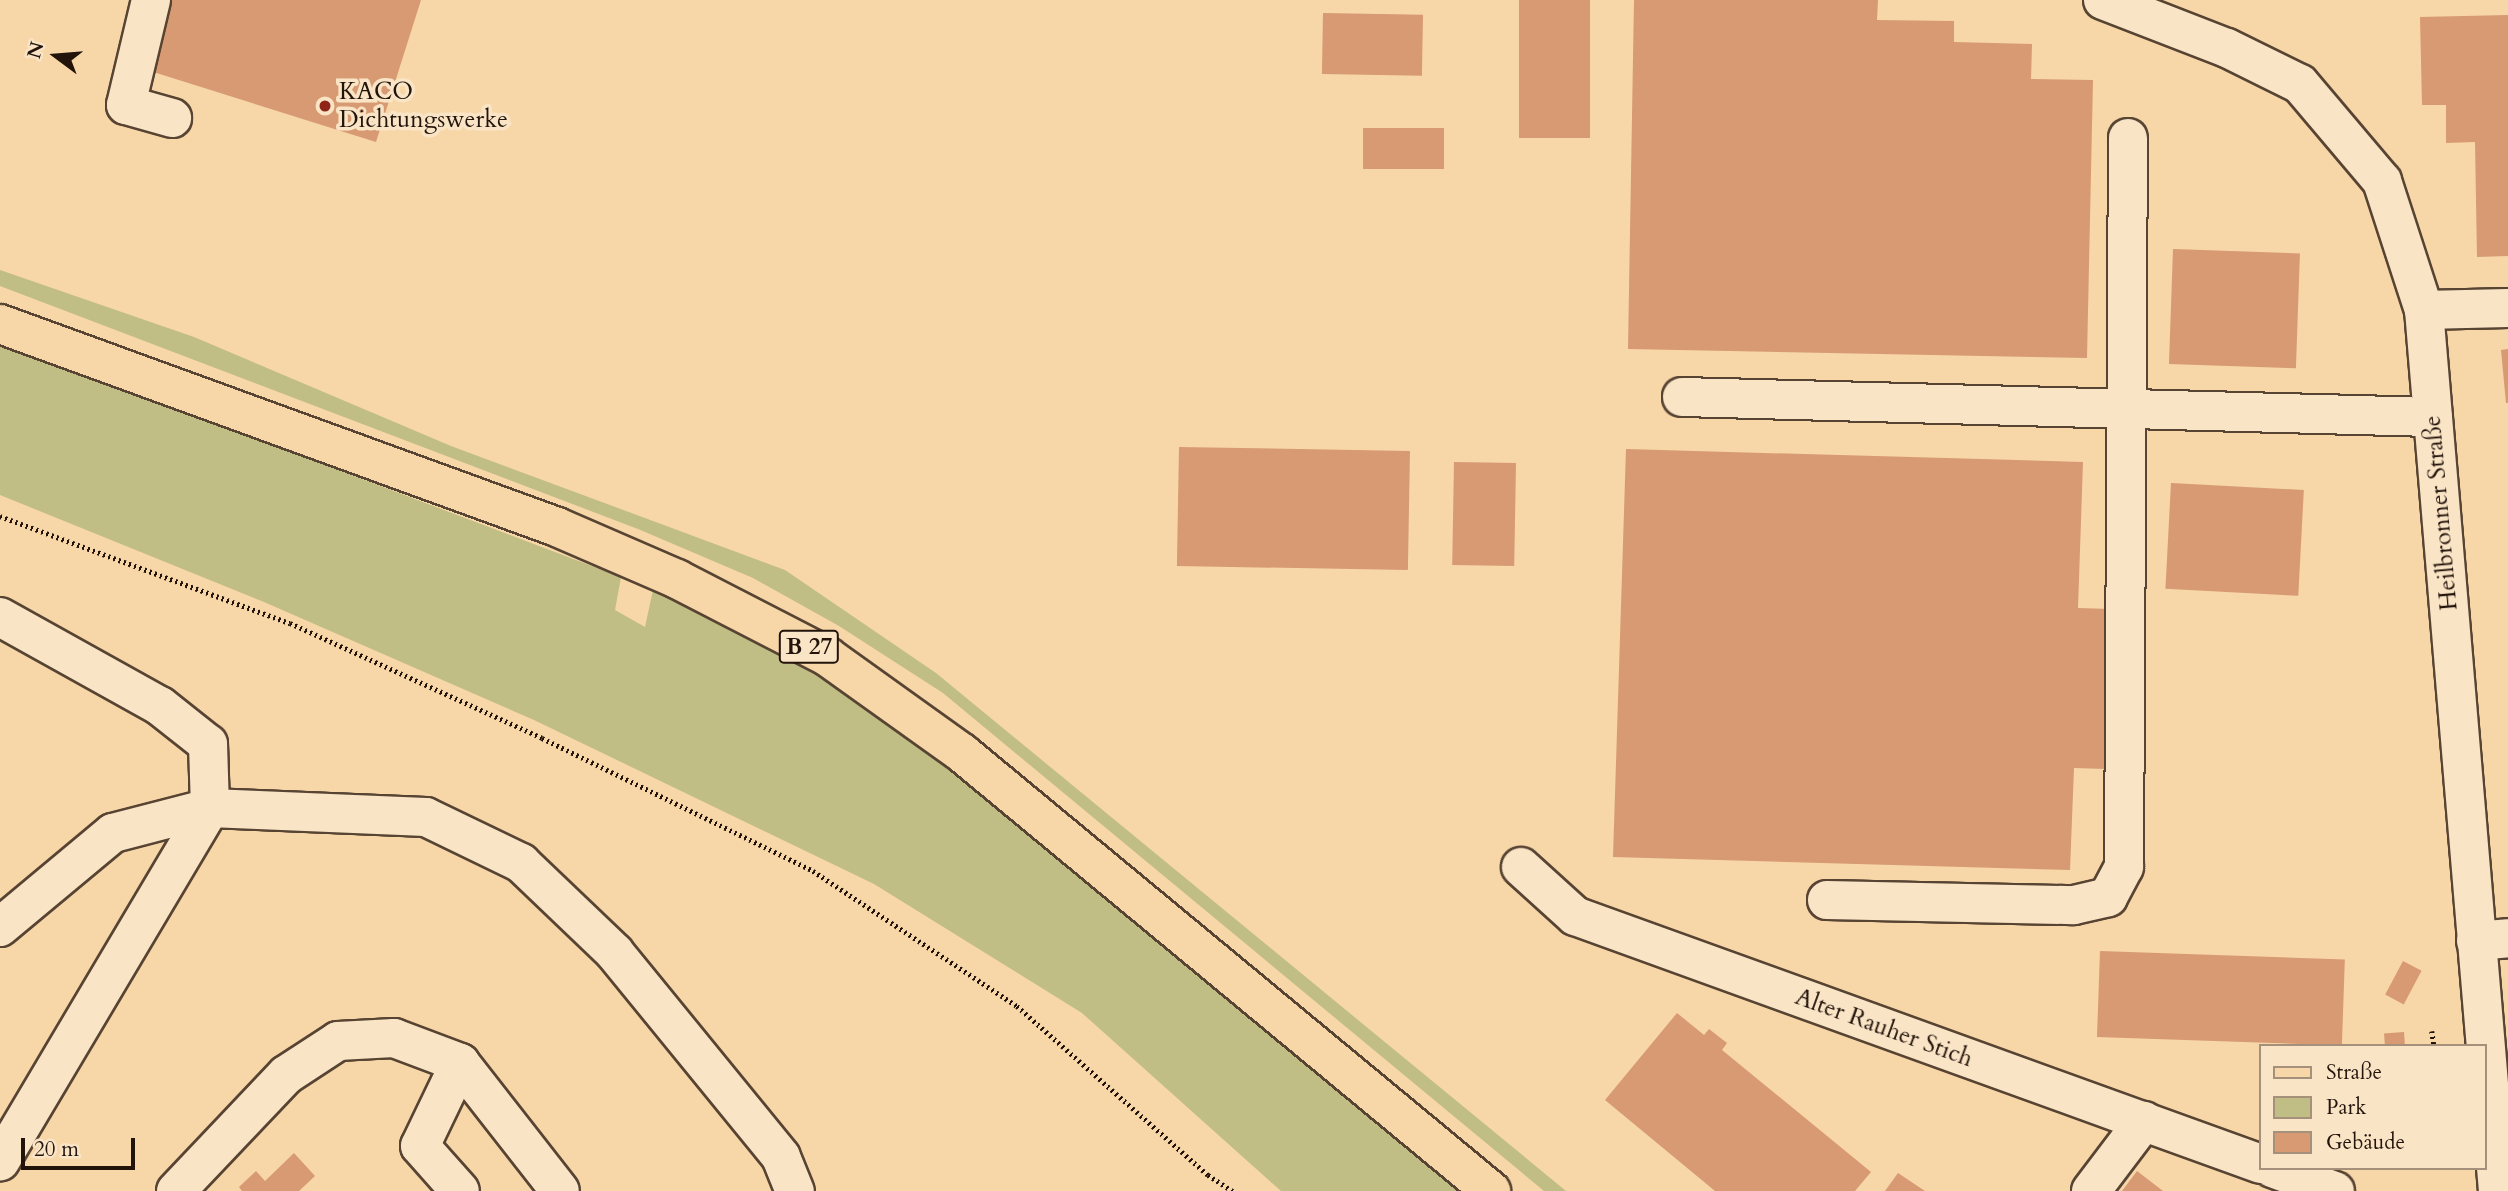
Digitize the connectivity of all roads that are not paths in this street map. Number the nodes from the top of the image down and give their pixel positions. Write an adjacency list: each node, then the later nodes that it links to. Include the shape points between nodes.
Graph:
1 (151, 0): 3 (street, via 126,104)
2 (2103, 0): 6 (street, Heilbronner Straße, via 2227,48 2300,83 2382,181)
3 (172, 118)
4 (2128, 138): 9 (street)
5 (2508, 307): 6 (street)
6 (2424, 310): 10 (street, Heilbronner Straße)
7 (0, 324): 26 (main road, B 27, via 557,527 690,585 828,657 962,753)
8 (1682, 397): 9 (street)
9 (2129, 409): 10 (street); 14 (street, via 2124,867 2108,897 2074,905)
10 (2433, 417): 16 (street, Heilbronner Straße)
11 (0, 617): 12 (street, via 160,706 208,744)
12 (210, 808): 15 (street, via 113,833); 19 (street); 25 (street, via 426,817 521,863 614,952 781,1157)
13 (1521, 867): 18 (street, Alter Rauher Stich, via 1575,916)
14 (1827, 900)
15 (0, 927)
16 (2492, 939): 29 (street, Heilbronner Straße)
17 (460, 1063): 22 (street, via 394,1038 338,1041 286,1075); 23 (street, via 420,1146); 24 (street)
18 (2144, 1121): 20 (street, Alter Rauher Stich); 27 (street)
19 (0, 1161)
20 (2260, 1164)
21 (2277, 1170): 28 (street)
22 (176, 1191)
23 (460, 1191)
24 (560, 1191)
25 (795, 1191)
26 (1491, 1191)
27 (2091, 1191)
28 (2335, 1191)
29 (2498, 1191)

